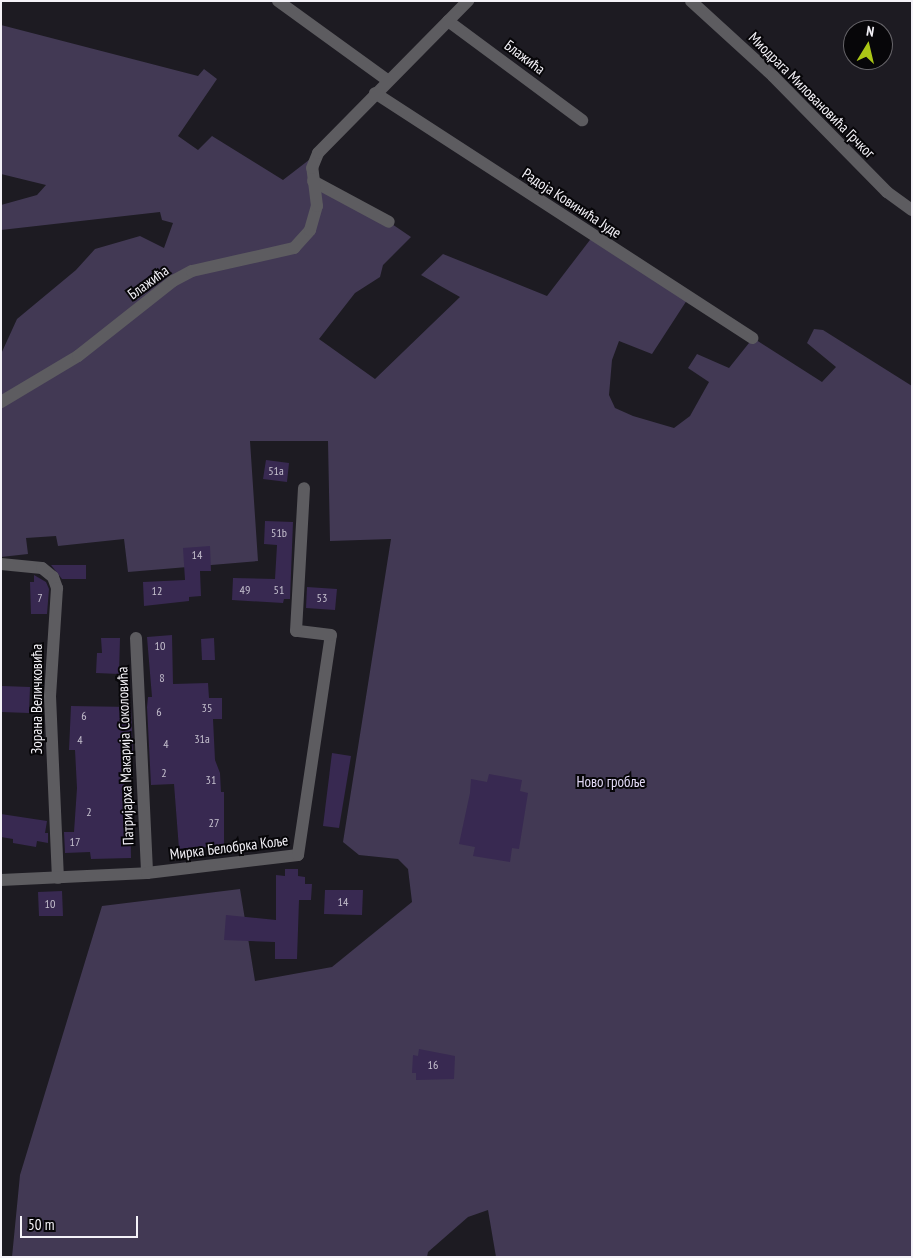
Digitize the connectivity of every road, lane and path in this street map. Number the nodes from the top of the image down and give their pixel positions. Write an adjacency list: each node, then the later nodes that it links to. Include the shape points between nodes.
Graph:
1 (278, 1): 5 (street)
2 (468, 1): 4 (street, Блажића)
3 (691, 1): 9 (street, Миодрага Миловановића Грчког, via 773,76 887,192)
4 (448, 21): 5 (street, Блажића); 7 (street, Блажића)
5 (388, 80): 6 (street, Блажића)
6 (375, 93): 8 (street, Блажића, via 318,153 312,168); 11 (street, Радоја Ковинића Јуде)
7 (582, 120)
8 (314, 181): 10 (street); 12 (street, Блажића, via 317,206 310,230 294,248 223,263 180,278 78,356)
9 (912, 210)
10 (389, 222)
11 (752, 338)
12 (1, 402)
13 (304, 488): 16 (street, Мирка Белобрка Коље, via 296,631 330,634 298,855)
14 (1, 564): 17 (street, Зорана Величковића, via 42,568 53,577 57,588 50,696)
15 (136, 638): 16 (street, Патријарха Макарија Соколовића)
16 (147, 873): 17 (street, Мирка Белобрка Коље)
17 (58, 878): 18 (street, Мирка Белобрка Коље)
18 (1, 880)

